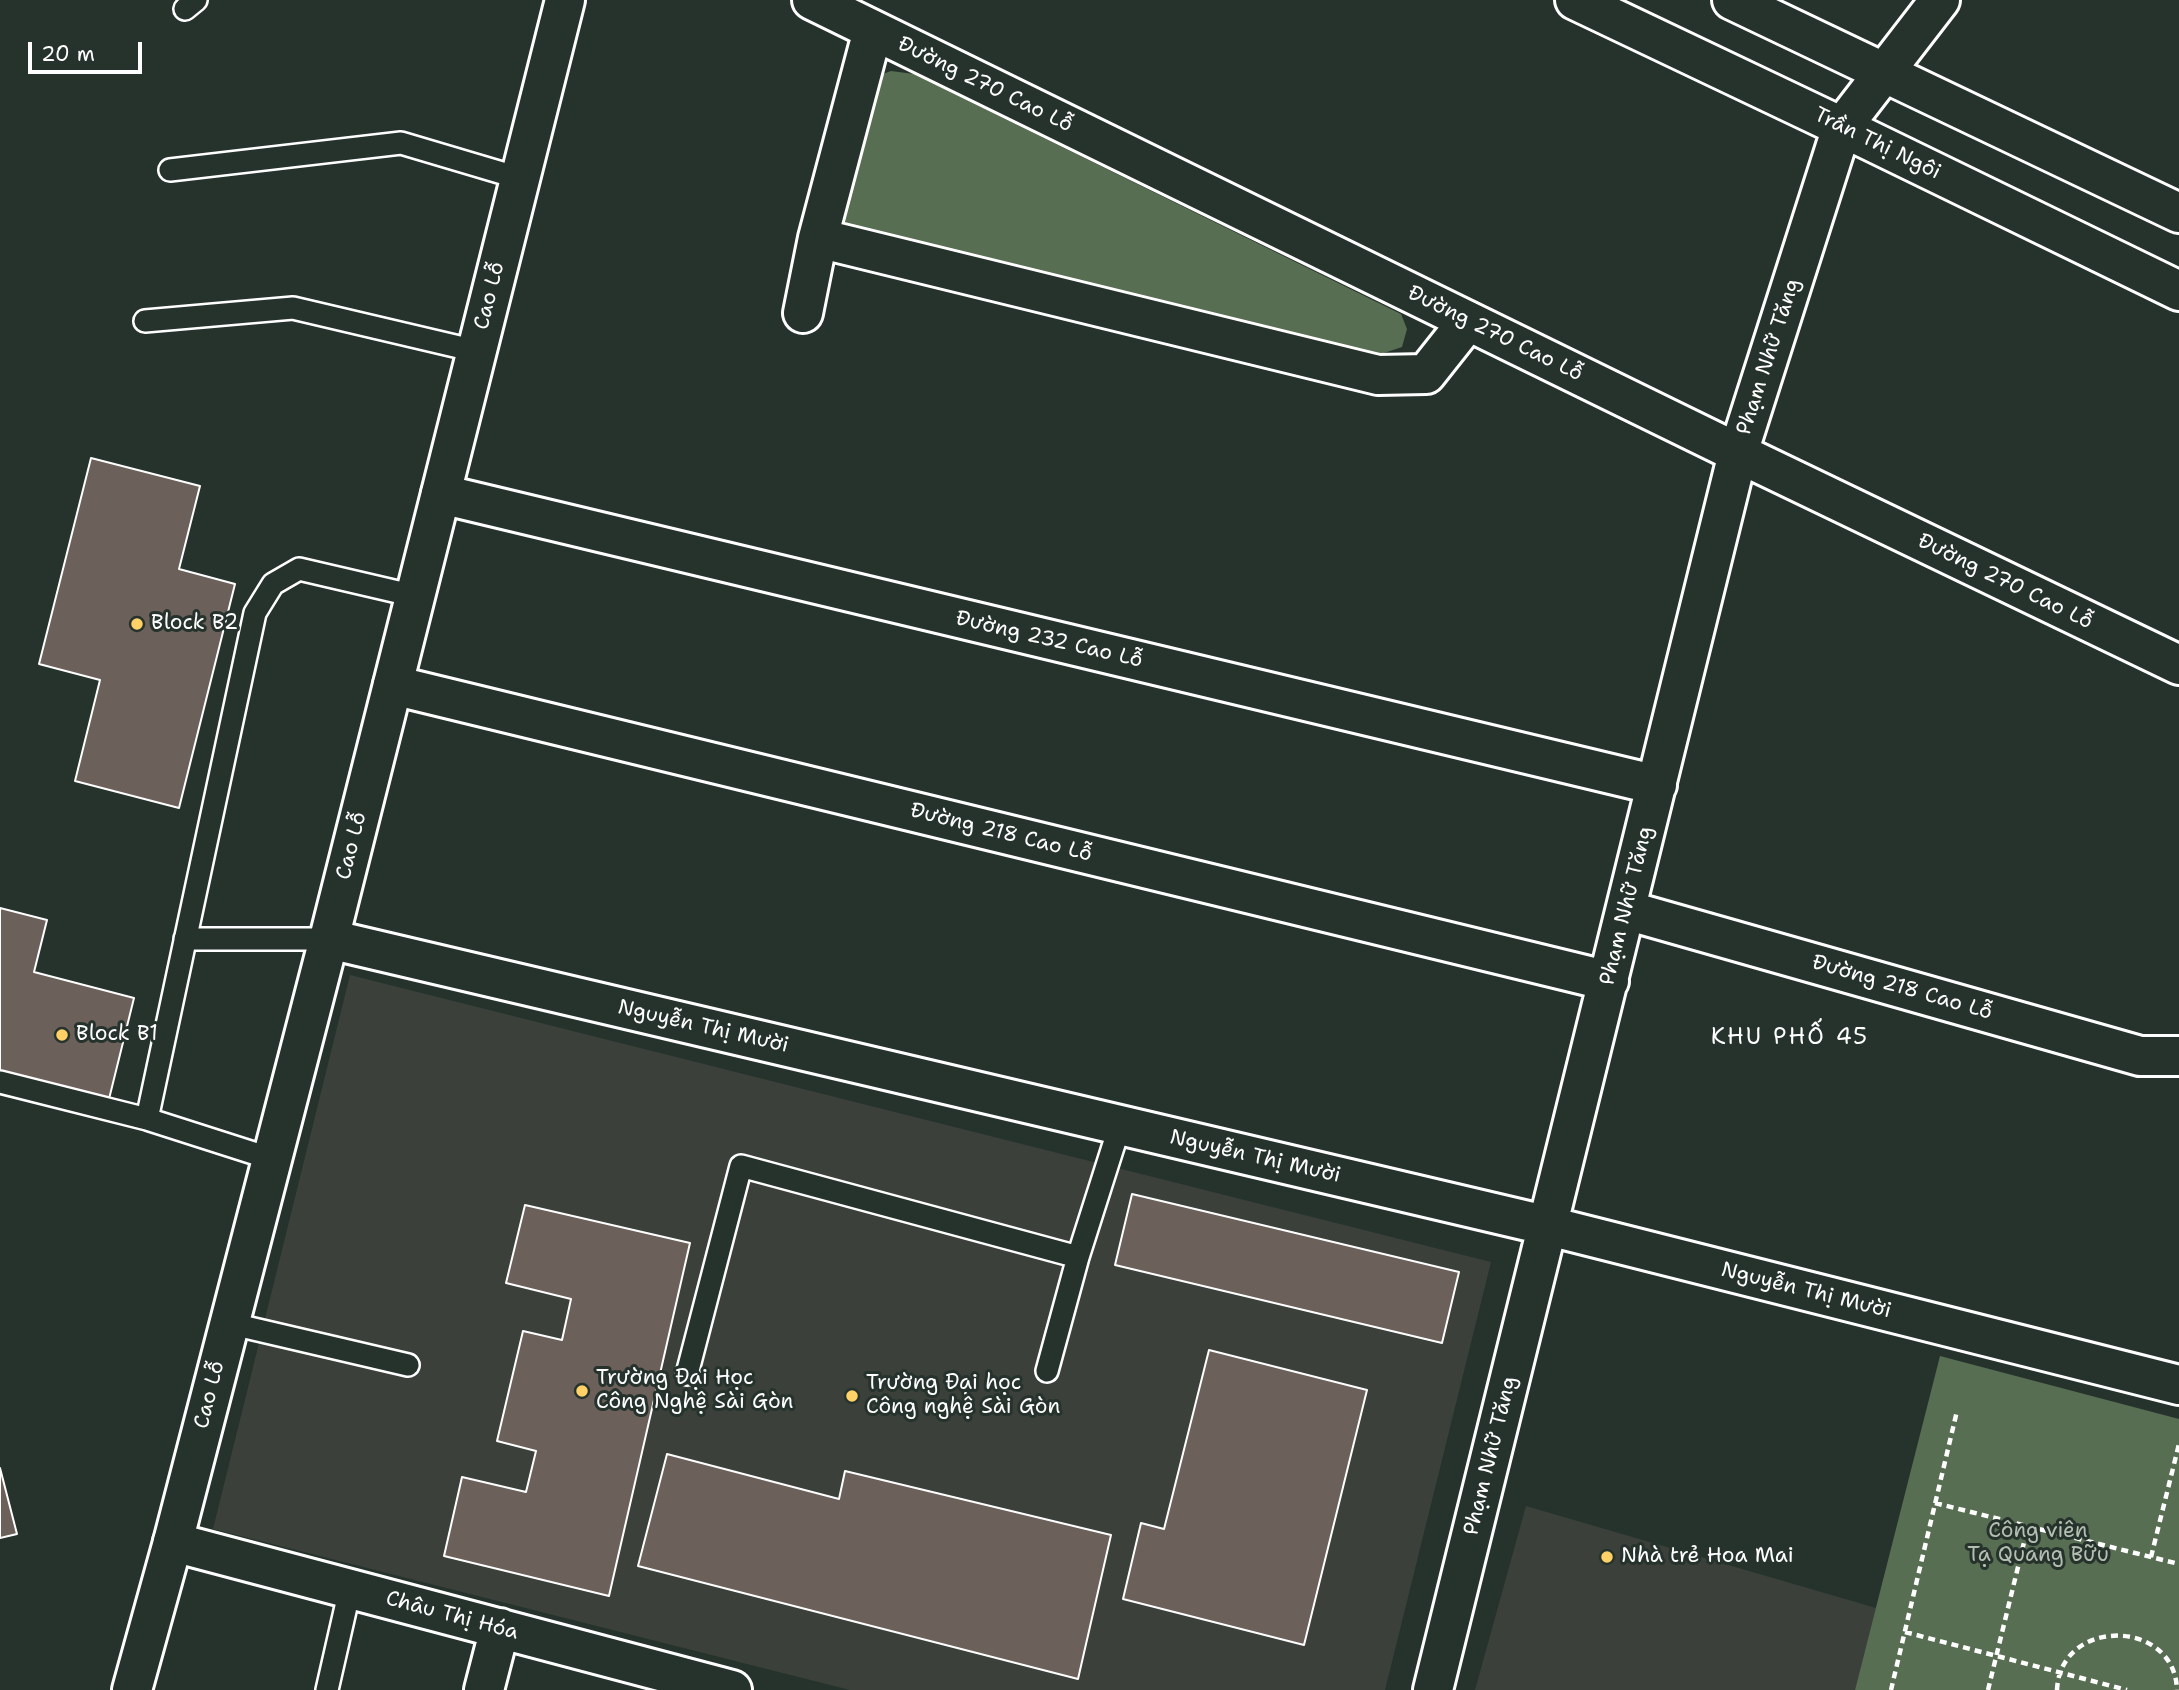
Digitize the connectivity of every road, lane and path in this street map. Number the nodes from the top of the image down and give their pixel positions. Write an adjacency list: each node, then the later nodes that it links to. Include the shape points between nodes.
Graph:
1 (565, 0): 10 (street, Cao Lỗ)
2 (812, 0): 6 (street, Đường 270 Cao Lỗ)
3 (1575, 0): 8 (street, Trần Thị Ngôi)
4 (1732, 0): 7 (street)
5 (1941, 0): 7 (street)
6 (873, 30): 12 (street); 16 (street, Đường 270 Cao Lỗ)
7 (1884, 73): 8 (street); 11 (street)
8 (1842, 127): 13 (street, Trần Thị Ngôi); 18 (street, Phạm Nhữ Tăng)
9 (170, 170): 10 (lane, via 401,143)
10 (519, 178): 17 (street, Cao Lỗ)
11 (2179, 213)
12 (818, 238): 14 (street); 16 (street, via 1378,375 1426,374)
13 (2179, 291)
14 (803, 313)
15 (145, 321): 17 (lane, via 293,308)
16 (1468, 321): 18 (street, Đường 270 Cao Lỗ)
17 (476, 351): 19 (street, Cao Lỗ)
18 (1738, 453): 21 (street, Đường 270 Cao Lỗ); 23 (street, Phạm Nhữ Tăng)
19 (441, 494): 20 (street, Cao Lỗ); 23 (street, Đường 232 Cao Lỗ)
20 (415, 596): 22 (street, Cao Lỗ); 25 (lane, via 299,569 273,584 255,613)
21 (2179, 666)
22 (393, 685): 26 (street, Cao Lỗ); 27 (street, Đường 218 Cao Lỗ)
23 (1657, 785): 24 (street, Phạm Nhữ Tăng)
24 (1626, 910): 27 (street, Phạm Nhữ Tăng); 28 (street, Đường 218 Cao Lỗ, via 2140,1056)
25 (185, 939): 26 (lane); 30 (lane)
26 (329, 939): 31 (street, Nguyễn Thị Mười); 32 (street, Cao Lỗ)
27 (1609, 981): 33 (street, Phạm Nhữ Tăng)
28 (2179, 1056)
29 (0, 1082): 30 (lane)
30 (147, 1119): 32 (lane)
31 (1120, 1125): 33 (street, Nguyễn Thị Mười); 34 (lane)
32 (271, 1158): 35 (street, Cao Lỗ)
33 (1549, 1226): 39 (street, Nguyễn Thị Mười); 56 (street, Phạm Nhữ Tăng)
34 (1078, 1257): 37 (lane); 38 (lane, via 741,1166)
35 (228, 1323): 36 (lane); 44 (street, Cao Lỗ)
36 (408, 1365)
37 (1047, 1371)
38 (687, 1374)
39 (2179, 1385)
40 (1957, 1411): 42 (path)
41 (2179, 1444): 45 (path)
42 (1935, 1503): 43 (path); 49 (path)
43 (2028, 1526): 45 (path); 50 (path)
44 (173, 1542): 47 (street, Châu Thị Hóa); 52 (street, Cao Lỗ)
45 (2151, 1557): 46 (path)
46 (2179, 1564)
47 (350, 1589): 48 (street, Châu Thị Hóa); 53 (lane)
48 (500, 1628): 54 (street); 55 (street, Châu Thị Hóa)
49 (1905, 1632): 50 (path); 57 (path)
50 (1996, 1656): 51 (path); 58 (path)
51 (2061, 1673): 59 (path); 60 (path); 61 (path, via 2080,1646 2119,1634 2156,1648 2169,1664)
52 (132, 1690)
53 (327, 1690)
54 (484, 1690)
55 (732, 1690)
56 (1433, 1690)
57 (1891, 1690)
58 (1988, 1690)
59 (2057, 1690)
60 (2127, 1690)
61 (2177, 1690)

